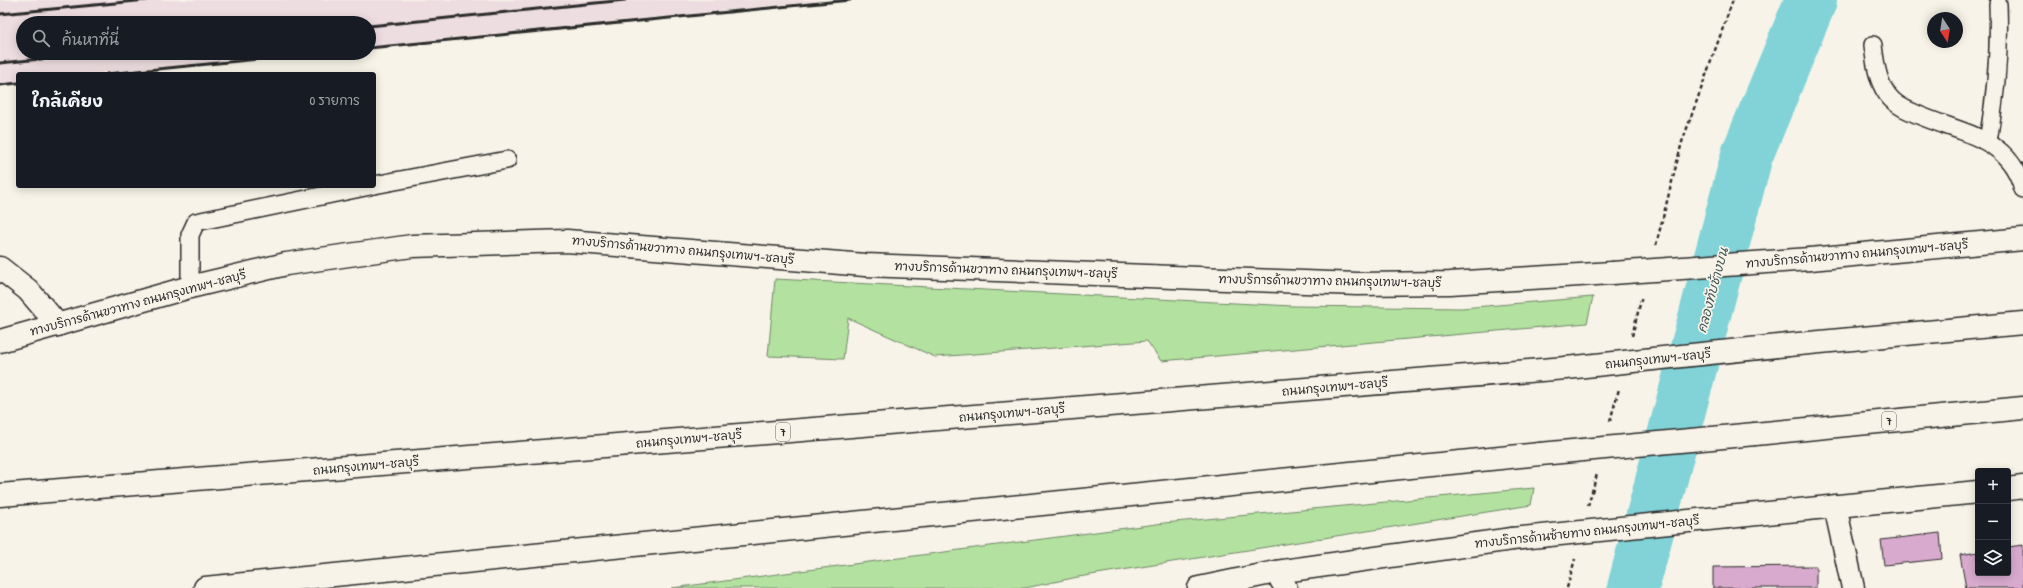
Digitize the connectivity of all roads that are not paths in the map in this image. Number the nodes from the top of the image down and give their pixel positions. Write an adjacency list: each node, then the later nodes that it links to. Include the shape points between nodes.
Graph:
1 (1998, 4): 3 (lane, via 1999,48)
2 (1873, 45): 3 (lane, via 1876,70 1887,94 1902,108)
3 (1988, 141): 7 (lane, via 2003,153 2019,173)
4 (507, 160): 5 (lane)
5 (376, 185)
6 (360, 188): 10 (lane, via 196,222 190,235)
7 (2023, 189)
8 (2023, 240): 10 (main road, ทางบริการด้านขวาทาง ถนนกรุงเทพฯ-ชลบุรี, bridge, via 1612,273 1450,283 1357,284 865,265 567,241 412,246 286,264)
9 (0, 268): 12 (main road, via 28,290)
10 (190, 287): 12 (main road, ทางบริการด้านขวาทาง ถนนกรุงเทพฯ-ชลบุรี)
11 (2023, 323): 18 (main road, ถนนกรุงเทพฯ-ชลบุรี / 7, bridge, via 1566,368)
12 (58, 325): 13 (main road, ทางบริการด้านขวาทาง ถนนกรุงเทพฯ-ชลบุรี)
13 (0, 341)
14 (2023, 408): 21 (main road, 7, bridge)
15 (2023, 487): 16 (main road)
16 (2011, 489)
17 (1975, 492): 19 (main road, ทางบริการด้านซ้ายทาง ถนนกรุงเทพฯ-ชลบุรี)
18 (0, 495)
19 (1835, 506): 20 (main road, ทางบริการด้านซ้ายทาง ถนนกรุงเทพฯ-ชลบุรี, bridge, via 1512,539); 23 (main road)
20 (1281, 580): 22 (main road, ทางบริการด้านซ้ายทาง ถนนกรุงเทพฯ-ชลบุรี)
21 (205, 588)
22 (1199, 588)
23 (1853, 588)

